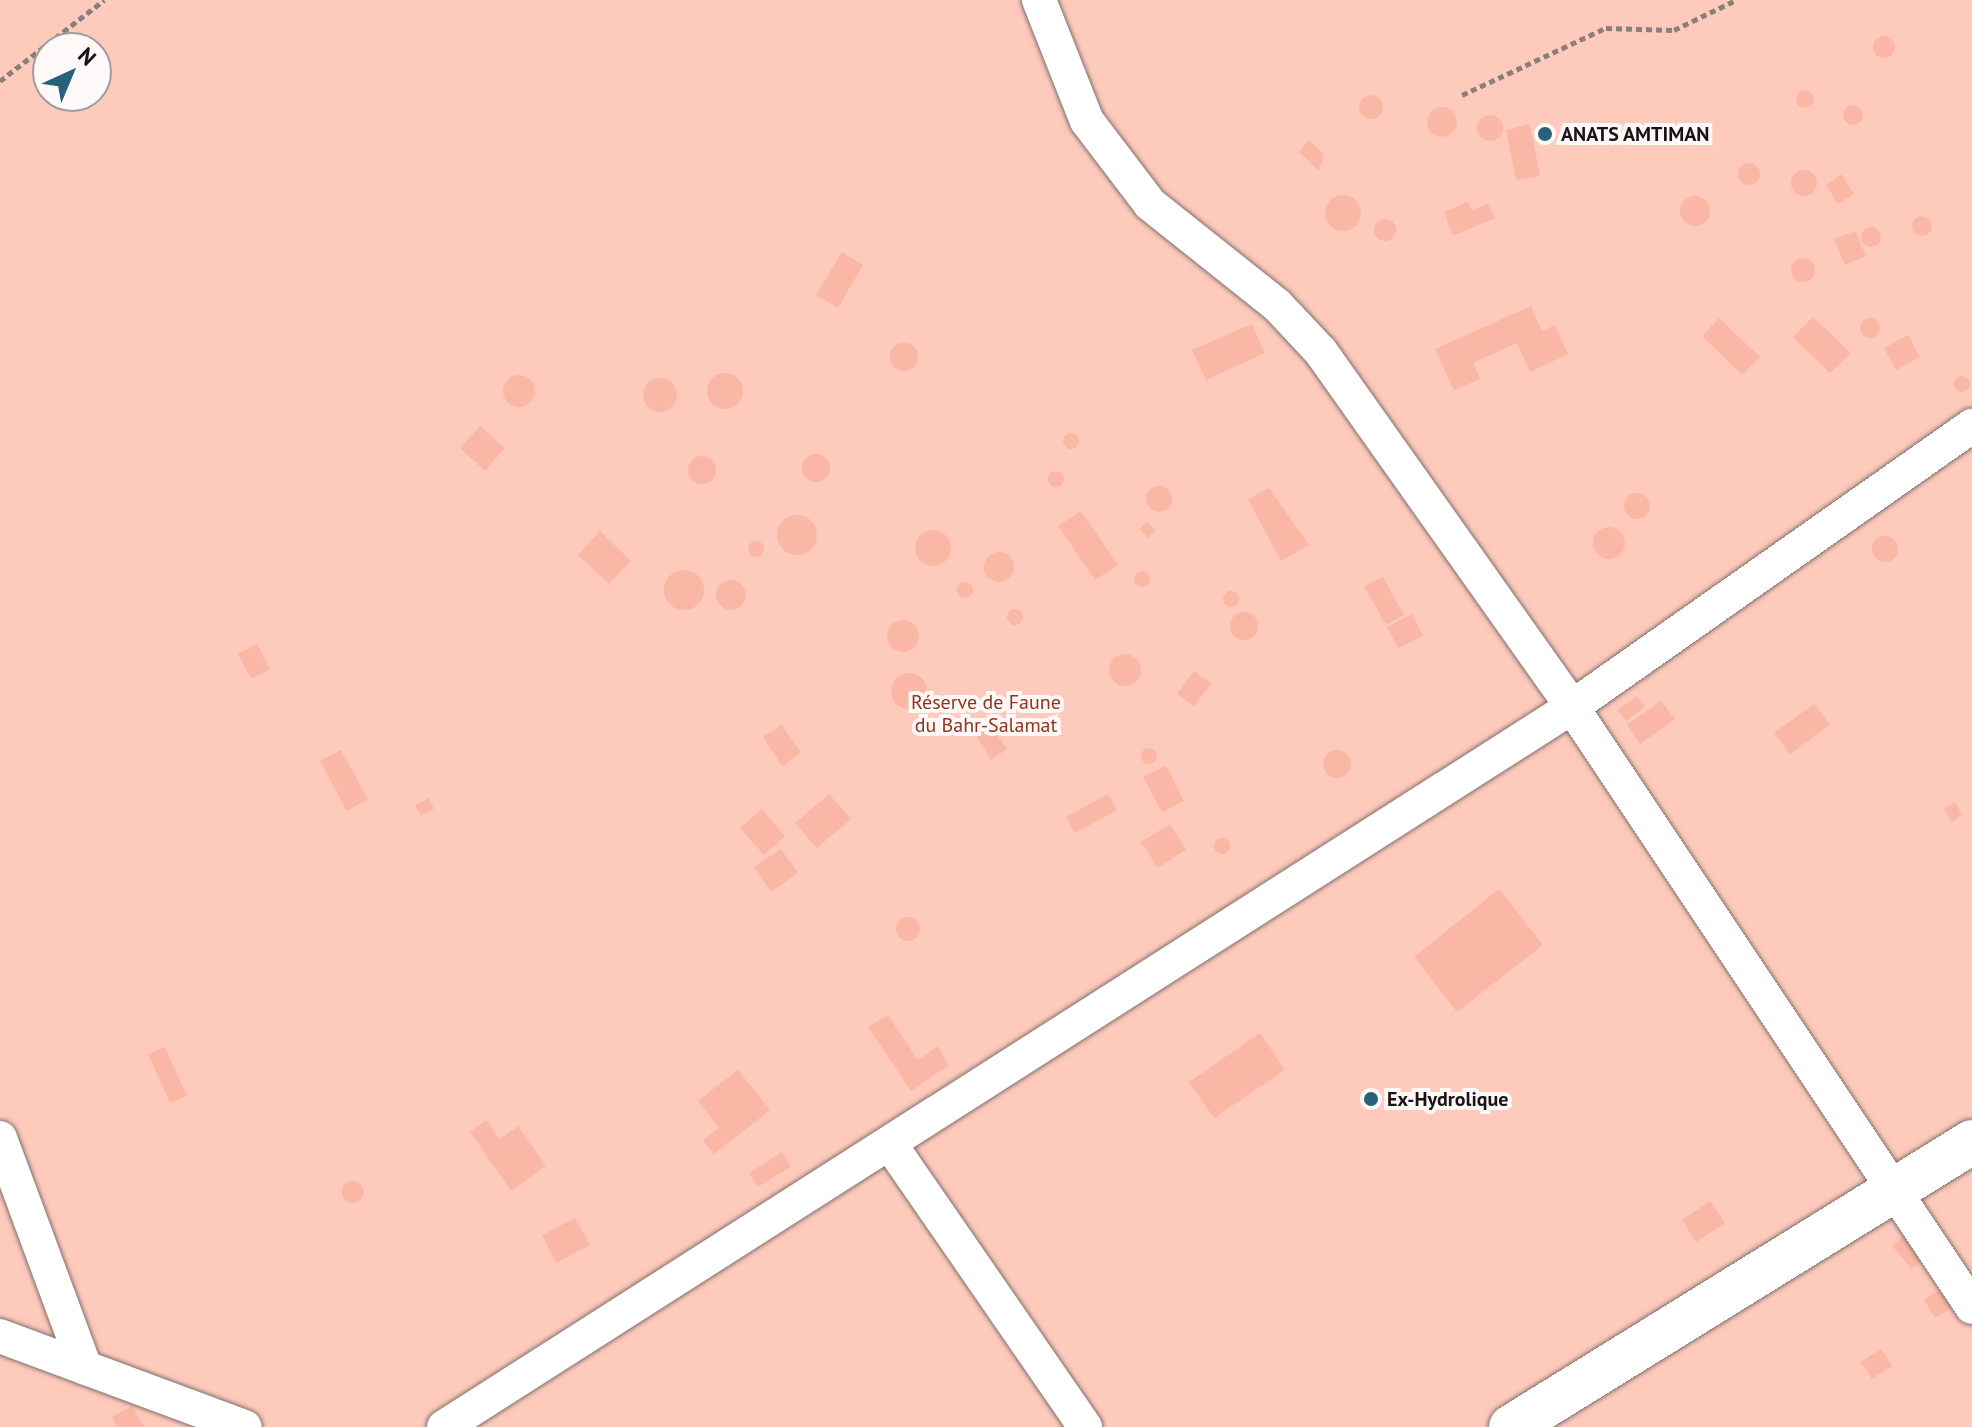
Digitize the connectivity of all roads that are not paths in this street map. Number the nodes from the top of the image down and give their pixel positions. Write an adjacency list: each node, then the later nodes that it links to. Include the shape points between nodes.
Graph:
1 (1039, 0): 3 (street, via 1087,121 1150,204 1277,305 1321,352)
2 (1972, 426): 3 (street)
3 (1572, 707): 6 (street); 7 (street)
4 (0, 1138): 10 (street)
5 (1972, 1142): 7 (main road)
6 (892, 1147): 13 (street); 14 (street)
7 (1892, 1190): 8 (street); 15 (main road)
8 (1972, 1307)
9 (0, 1336): 10 (street)
10 (85, 1368): 11 (street)
11 (166, 1412): 12 (street)
12 (245, 1427)
13 (444, 1427)
14 (1085, 1427)
15 (1511, 1427)

